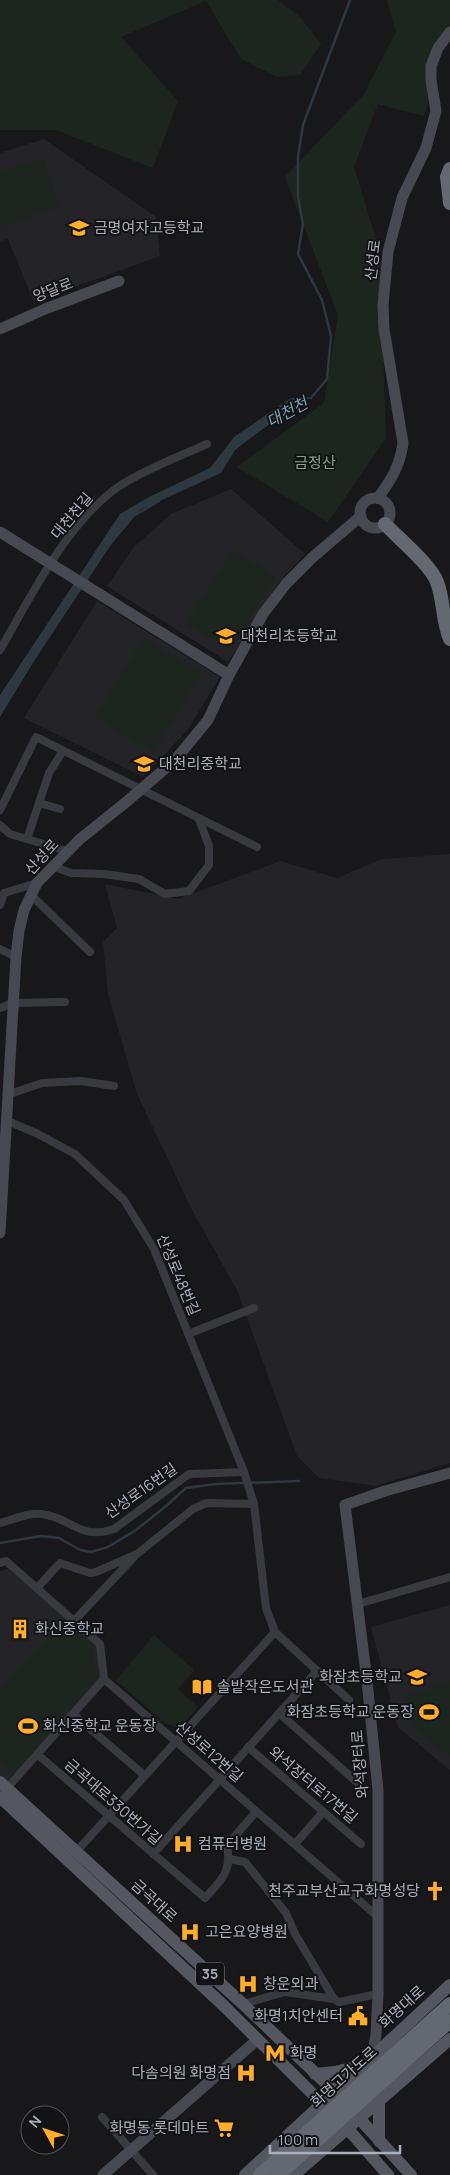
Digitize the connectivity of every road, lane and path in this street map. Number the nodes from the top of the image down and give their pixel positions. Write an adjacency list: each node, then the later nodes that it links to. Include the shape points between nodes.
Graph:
1 (450, 32): 7 (main road, 산성로, via 438,48 431,66 436,111 426,148 402,198 388,252 384,330 403,443 401,461)
2 (450, 169): 3 (highway, via 447,177)
3 (450, 203)
4 (119, 281): 5 (main road, 양달로)
5 (0, 329)
6 (207, 444): 11 (street, 대천천길, via 121,485 95,506)
7 (378, 498): 8 (main road, via 365,502); 9 (main road, via 386,502 390,510)
8 (361, 516): 9 (main road, via 371,527); 14 (main road, 산성로, via 286,584 263,614)
9 (385, 524): 12 (highway, via 437,581)
10 (0, 532): 11 (main road)
11 (55, 566): 13 (street, 대천천길); 14 (main road)
12 (450, 639)
13 (0, 650)
14 (229, 675): 16 (main road, 산성로, via 208,720 175,760)
15 (64, 751): 16 (street); 17 (street, via 50,773); 19 (street, via 36,737)
16 (141, 790): 20 (street); 24 (main road, 산성로)
17 (39, 803): 18 (street); 22 (street)
18 (60, 809)
19 (0, 810)
20 (199, 818): 23 (street); 25 (street, via 209,846 210,865 189,891 165,894 139,879 71,873)
21 (0, 825): 22 (street, via 10,834)
22 (27, 839): 24 (street)
23 (257, 847)
24 (67, 851): 25 (main road, 산성로)
25 (52, 866): 26 (main road, 산성로)
26 (37, 883): 27 (street); 28 (main road, 산성로)
27 (2, 893): 29 (street)
28 (31, 895): 31 (street); 32 (main road, 산성로, via 18,931)
29 (0, 905)
30 (0, 949): 32 (street)
31 (90, 952)
32 (16, 957): 34 (main road, 산성로)
33 (65, 1002): 34 (street)
34 (12, 1003): 35 (street); 37 (main road, 산성로)
35 (0, 1008)
36 (114, 1086): 37 (street, via 81,1081 42,1083)
37 (5, 1097): 38 (main road, 산성로)
38 (5, 1120): 39 (main road, 산성로); 41 (street, 산성로48번길, via 75,1154 124,1200 154,1248)
39 (0, 1233)
40 (254, 1308): 41 (street)
41 (188, 1334): 42 (street, 산성로48번길)
42 (244, 1472): 44 (street, 산성로48번길); 45 (street, 산성로16번길, via 189,1474 104,1533 93,1534 43,1514)
43 (450, 1473): 50 (main road, 와석장터로, via 344,1505)
44 (254, 1504): 46 (street, via 206,1503 193,1509); 52 (street, 산성로48번길, via 266,1608)
45 (0, 1523)
46 (137, 1554): 49 (street, via 90,1573 60,1563); 51 (street)
47 (0, 1563): 49 (street, via 6,1561)
48 (450, 1577): 50 (street)
49 (37, 1588): 51 (street)
50 (358, 1604): 73 (main road, 와석장터로, via 378,1790)
51 (74, 1621): 54 (street, via 100,1644)
52 (275, 1632): 53 (street); 58 (street)
53 (317, 1671): 55 (street); 56 (street)
54 (104, 1679): 57 (street); 58 (street, 산성로12번길)
55 (349, 1700)
56 (279, 1712): 59 (street); 63 (street)
57 (73, 1714): 60 (street); 61 (street)
58 (175, 1741): 61 (street); 62 (street, 산성로12번길)
59 (248, 1747): 62 (street); 66 (street, 와석장터로17번길)
60 (37, 1754): 64 (street); 67 (street, 금곡대로330번가길)
61 (144, 1775): 67 (street)
62 (219, 1779): 65 (street, 산성로12번길); 71 (street)
63 (359, 1784)
64 (2, 1789): 70 (main road, 금곡대로 / 35); 81 (main road, 금곡대로 / 35)
65 (256, 1812): 68 (street, 산성로12번길); 72 (street, 금곡대로330번가길, via 227,1845)
66 (323, 1812): 68 (street); 69 (street, 와석장터로17번길)
67 (108, 1816): 70 (street); 71 (street, 금곡대로330번가길)
68 (295, 1844): 73 (street, 산성로12번길)
69 (361, 1844)
70 (76, 1852): 77 (main road, 금곡대로 / 35)
71 (153, 1854): 72 (street, 금곡대로330번가길, via 205,1898 225,1876)
72 (230, 1859): 76 (street, via 245,1862 286,1912 295,1934)
73 (377, 1916): 75 (main road, 와석장터로)
74 (450, 1985): 82 (main road, 화명대로)
75 (378, 1994): 76 (street, via 339,2002); 82 (main road, 와석장터로)
76 (334, 1999): 77 (street, via 285,1992)
77 (243, 2004): 84 (main road, 금곡대로 / 35)
78 (450, 2004): 96 (highway, 화명고가도로, bridge)
79 (450, 2021): 97 (highway, 화명고가도로, bridge)
80 (450, 2039): 86 (main road)
81 (257, 2040): 87 (main road, 금곡대로 / 35); 92 (main road)
82 (372, 2056): 83 (main road, 화명대로); 88 (main road, 와석장터로)
83 (363, 2066): 84 (main road); 85 (main road, 화명대로)
84 (315, 2074): 85 (main road, 금곡대로 / 35)
85 (335, 2092): 87 (main road, 화명대로); 88 (main road, 금곡대로 / 35)
86 (379, 2100): 88 (main road); 91 (main road)
87 (323, 2104): 90 (main road, 금곡대로 / 35); 95 (main road, 화명대로)
88 (356, 2114): 90 (main road); 91 (main road, 금곡대로 / 35)
89 (102, 2117): 92 (street)
90 (347, 2128): 98 (main road); 99 (main road, 금곡대로 / 35)
91 (380, 2141): 100 (main road, 금곡대로 / 35)
92 (131, 2151): 93 (main road); 94 (street)
93 (104, 2175)
94 (152, 2175)
95 (245, 2175)
96 (260, 2175)
97 (278, 2175)
98 (294, 2175)
99 (388, 2175)
100 (410, 2175)

